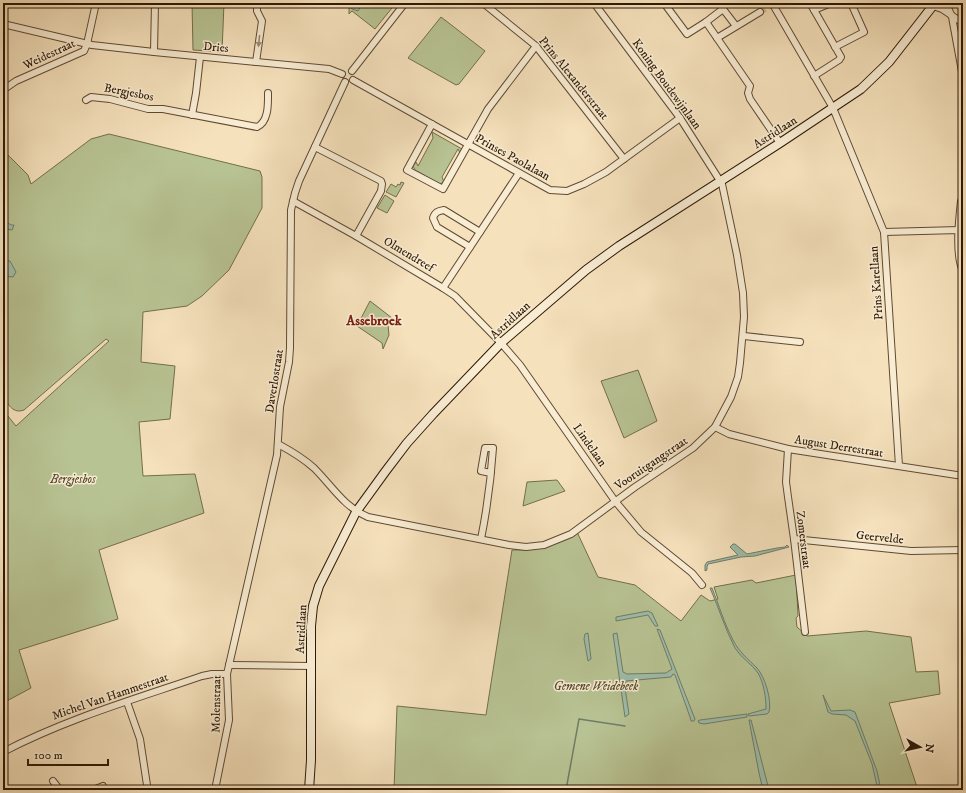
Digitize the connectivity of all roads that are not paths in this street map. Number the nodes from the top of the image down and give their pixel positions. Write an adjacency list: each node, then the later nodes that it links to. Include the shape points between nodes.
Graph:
1 (96, 3): 24 (street, Weidestraat)
2 (155, 3): 27 (street)
3 (257, 3): 29 (street, one-way to 29, via 257,11 262,21)
4 (405, 3): 30 (street)
5 (483, 3): 25 (street, Prins Alexanderstraat)
6 (594, 3): 41 (street, Koning Boudewijnlaan)
7 (664, 3): 19 (street, via 687,34)
8 (719, 3): 15 (street)
9 (810, 3): 16 (street)
10 (831, 3): 16 (street)
11 (851, 3): 26 (street, via 864,32)
12 (946, 3): 18 (street)
13 (934, 4): 18 (street); 39 (main road, Astridlaan, via 902,47 875,77)
14 (771, 5): 32 (street, Prins Karellaan)
15 (723, 8): 19 (street); 22 (street)
16 (814, 10): 26 (street)
17 (760, 12): 22 (street)
18 (952, 17): 20 (street); 33 (street)
19 (706, 22): 23 (street)
20 (963, 23)
21 (3, 24): 24 (street, Dries)
22 (736, 26): 23 (street)
23 (717, 38): 43 (street, via 750,86 750,99)
24 (87, 44): 27 (street, Dries); 36 (street, Weidestraat, via 82,53 16,81)
25 (536, 46): 44 (street, via 488,109); 46 (street, Prins Alexanderstraat)
26 (835, 47): 32 (street, via 840,59)
27 (154, 52): 28 (street, Dries)
28 (200, 57): 29 (street, Dries); 40 (street)
29 (256, 62): 31 (street, Dries, via 330,69)
30 (352, 71): 31 (street, via 345,70); 34 (street)
31 (342, 74): 35 (street)
32 (814, 76): 39 (street, Prins Karellaan)
33 (963, 77)
34 (353, 80): 35 (street); 42 (street, Prinses Paolalaan)
35 (345, 82): 45 (street, Daverlostraat)
36 (3, 90)
37 (268, 93): 40 (street, Bergjesbos, via 265,119 258,127)
38 (86, 100): 40 (street, Bergjesbos, via 91,97 110,99 140,108 163,109)
39 (833, 108): 43 (main road, Astridlaan); 53 (street, Prins Karellaan)
40 (192, 116)
41 (680, 118): 46 (street, Prinses Paolalaan); 48 (street, Koning Boudewijnlaan)
42 (432, 124): 44 (street, Prinses Paolalaan); 44 (street, via 407,170 443,190)
43 (780, 143): 48 (main road, Astridlaan)
44 (468, 144): 47 (street, Prinses Paolalaan)
45 (315, 147): 50 (street, Daverlostraat); 54 (street, via 381,181 381,191)
46 (624, 159): 47 (street, Prinses Paolalaan, via 606,172 567,191 550,190)
47 (519, 173): 52 (street)
48 (720, 181): 58 (street, Vooruitgangstraat, via 741,274); 60 (main road, Astridlaan, via 586,270)
49 (963, 200): 51 (street)
50 (293, 201): 54 (street, Olmendreef); 62 (street, Daverlostraat, via 290,221 290,352 280,407)
51 (961, 231): 53 (street); 56 (street, via 960,259)
52 (480, 232): 55 (street); 55 (street, via 444,210 434,213 433,218 437,227)
53 (884, 232): 64 (street, Prins Karellaan)
54 (356, 236): 57 (street, Olmendreef)
55 (470, 247): 57 (street)
56 (963, 270)
57 (443, 288): 60 (street, Olmendreef, via 455,296)
58 (744, 336): 59 (street); 61 (street, Vooruitgangstraat, via 735,386)
59 (800, 342)
60 (501, 344): 67 (street, Lindelaan, via 520,365); 68 (main road, Astridlaan, via 411,438)
61 (715, 427): 63 (street, August Derrestraat, via 729,434); 67 (street, Vooruitgangstraat, via 693,448)
62 (278, 444): 68 (street, via 312,467); 74 (street, Daverlostraat)
63 (788, 449): 64 (street, August Derrestraat); 69 (street, Zomerstraat, via 786,482)
64 (899, 466): 66 (street, August Derrestraat)
65 (491, 473): 70 (street)
66 (963, 476)
67 (615, 501): 70 (street, Vooruitgangstraat, via 571,534 544,545 526,547); 72 (street, Lindelaan, via 641,532 692,573)
68 (356, 512): 70 (street, Vooruitgangstraat, via 374,519); 75 (main road, Astridlaan, via 315,596 311,626)
69 (794, 539): 71 (street, Geervelde, via 911,551); 73 (street, Zomerstraat)
70 (481, 540)
71 (963, 550)
72 (702, 585)
73 (805, 632)
74 (229, 665): 75 (street); 76 (street, Molenstraat)
75 (311, 666): 85 (main road, Astridlaan)
76 (227, 674): 77 (street, Michel Van Hammestraat, via 202,676); 84 (street, Molenstraat, via 229,720)
77 (127, 702): 78 (street, Michel Van Hammestraat, via 48,730); 80 (street, via 140,739)
78 (3, 752)
79 (53, 781): 82 (street)
80 (147, 785)
81 (103, 786): 83 (street)
82 (60, 790)
83 (93, 790)
84 (215, 790)
85 (309, 790)

